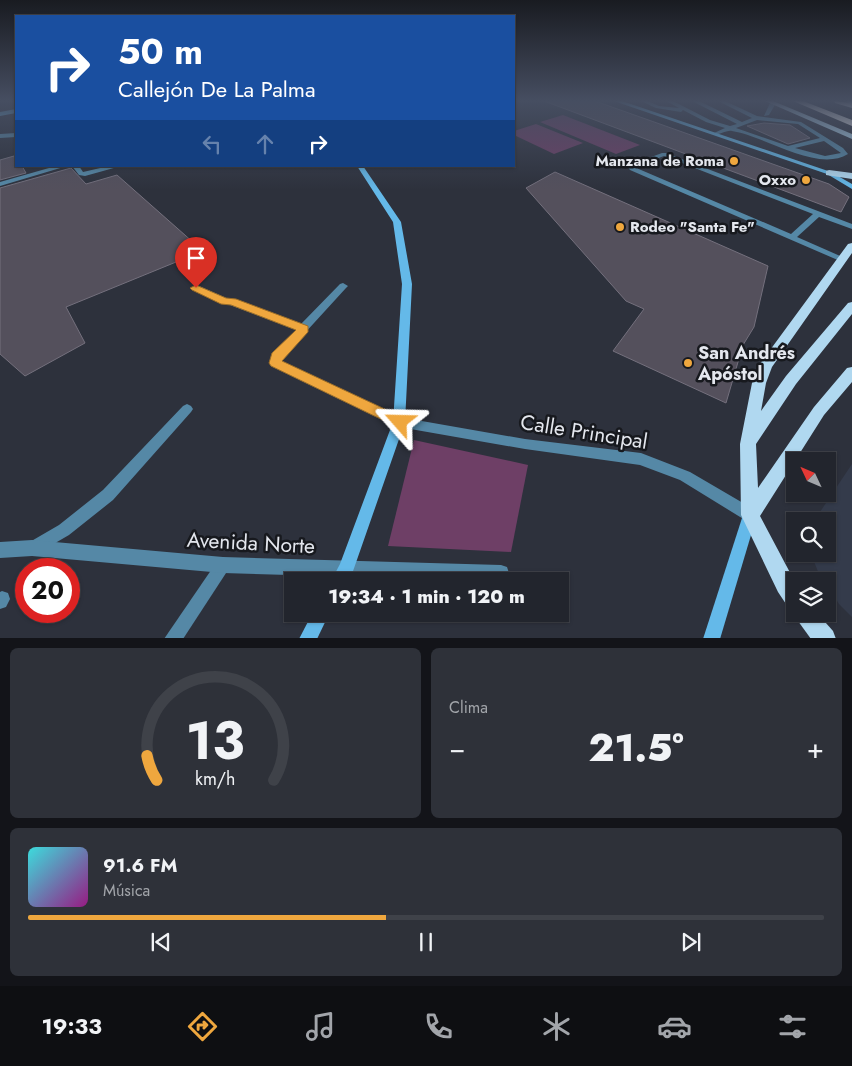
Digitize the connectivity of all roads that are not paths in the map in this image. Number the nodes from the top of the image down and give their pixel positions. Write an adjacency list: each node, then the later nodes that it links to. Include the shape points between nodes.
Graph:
1 (706, 131): 6 (street)
2 (725, 131): 6 (street)
3 (740, 131): 11 (street)
4 (811, 131): 10 (street)
5 (837, 131): 9 (main road)
6 (716, 134): 16 (street)
7 (15, 135): 8 (street)
8 (0, 136)
9 (852, 137)
10 (824, 139): 11 (street); 11 (street, via 845,154 825,158)
11 (789, 148)
12 (60, 167): 18 (street)
13 (75, 167): 14 (street, via 81,174)
14 (114, 167)
15 (361, 167): 30 (street, via 397,222 407,284)
16 (829, 173): 17 (main road); 19 (street)
17 (852, 176)
18 (0, 184)
19 (852, 186)
20 (818, 214): 21 (street); 22 (street); 22 (street, via 664,154 630,166)
21 (852, 227)
22 (792, 237): 23 (street)
23 (849, 252): 31 (main road, via 766,365 759,383)
24 (343, 286): 27 (street)
25 (196, 288): 27 (street)
26 (852, 306): 31 (main road, via 791,380)
27 (304, 329): 30 (street, Calle Principal, via 277,356 275,363)
28 (852, 372): 32 (main road, via 820,411)
29 (187, 409): 33 (street, via 108,496 64,530)
30 (400, 422): 32 (street, Calle Principal, via 525,444 640,459 684,476); 37 (street)
31 (748, 444): 32 (main road)
32 (750, 515): 38 (main road); 43 (street)
33 (32, 548): 34 (street, Avenida Norte); 35 (street, Avenida Norte)
34 (0, 550)
35 (223, 566): 36 (street, Avenida Norte); 41 (street)
36 (303, 572)
37 (344, 572)
38 (786, 586)
39 (316, 622): 42 (street)
40 (812, 622): 44 (main road)
41 (172, 638)
42 (307, 638)
43 (711, 638)
44 (825, 638)

